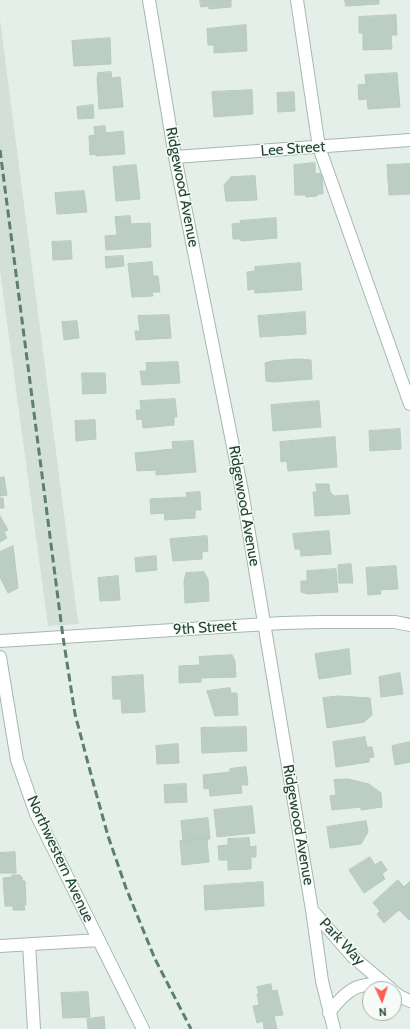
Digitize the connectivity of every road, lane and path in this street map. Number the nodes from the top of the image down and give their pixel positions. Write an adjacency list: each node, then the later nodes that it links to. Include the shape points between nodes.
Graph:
1 (149, 0): 5 (street, Ridgewood Avenue)
2 (296, 0): 4 (street)
3 (410, 140): 4 (street, Lee Street)
4 (319, 147): 5 (street, Lee Street); 6 (street)
5 (175, 156): 7 (street, Ridgewood Avenue, via 242,491)
6 (410, 404)
7 (264, 624): 8 (street, 9th Street); 9 (street, 9th Street); 11 (street, Ridgewood Avenue)
8 (410, 624)
9 (0, 641)
10 (0, 657): 12 (street, Northwestern Avenue, via 17,760 36,814)
11 (312, 910): 15 (street, Park Way, via 353,957); 17 (street, Ridgewood Avenue, via 322,981)
12 (99, 940): 13 (street); 19 (street, Northwestern Avenue)
13 (29, 944): 14 (street); 18 (street)
14 (0, 946)
15 (381, 981)
16 (362, 986): 17 (street, via 349,992)
17 (330, 1013): 20 (street, Ridgewood Avenue)
18 (34, 1029)
19 (143, 1029)
20 (334, 1029)

